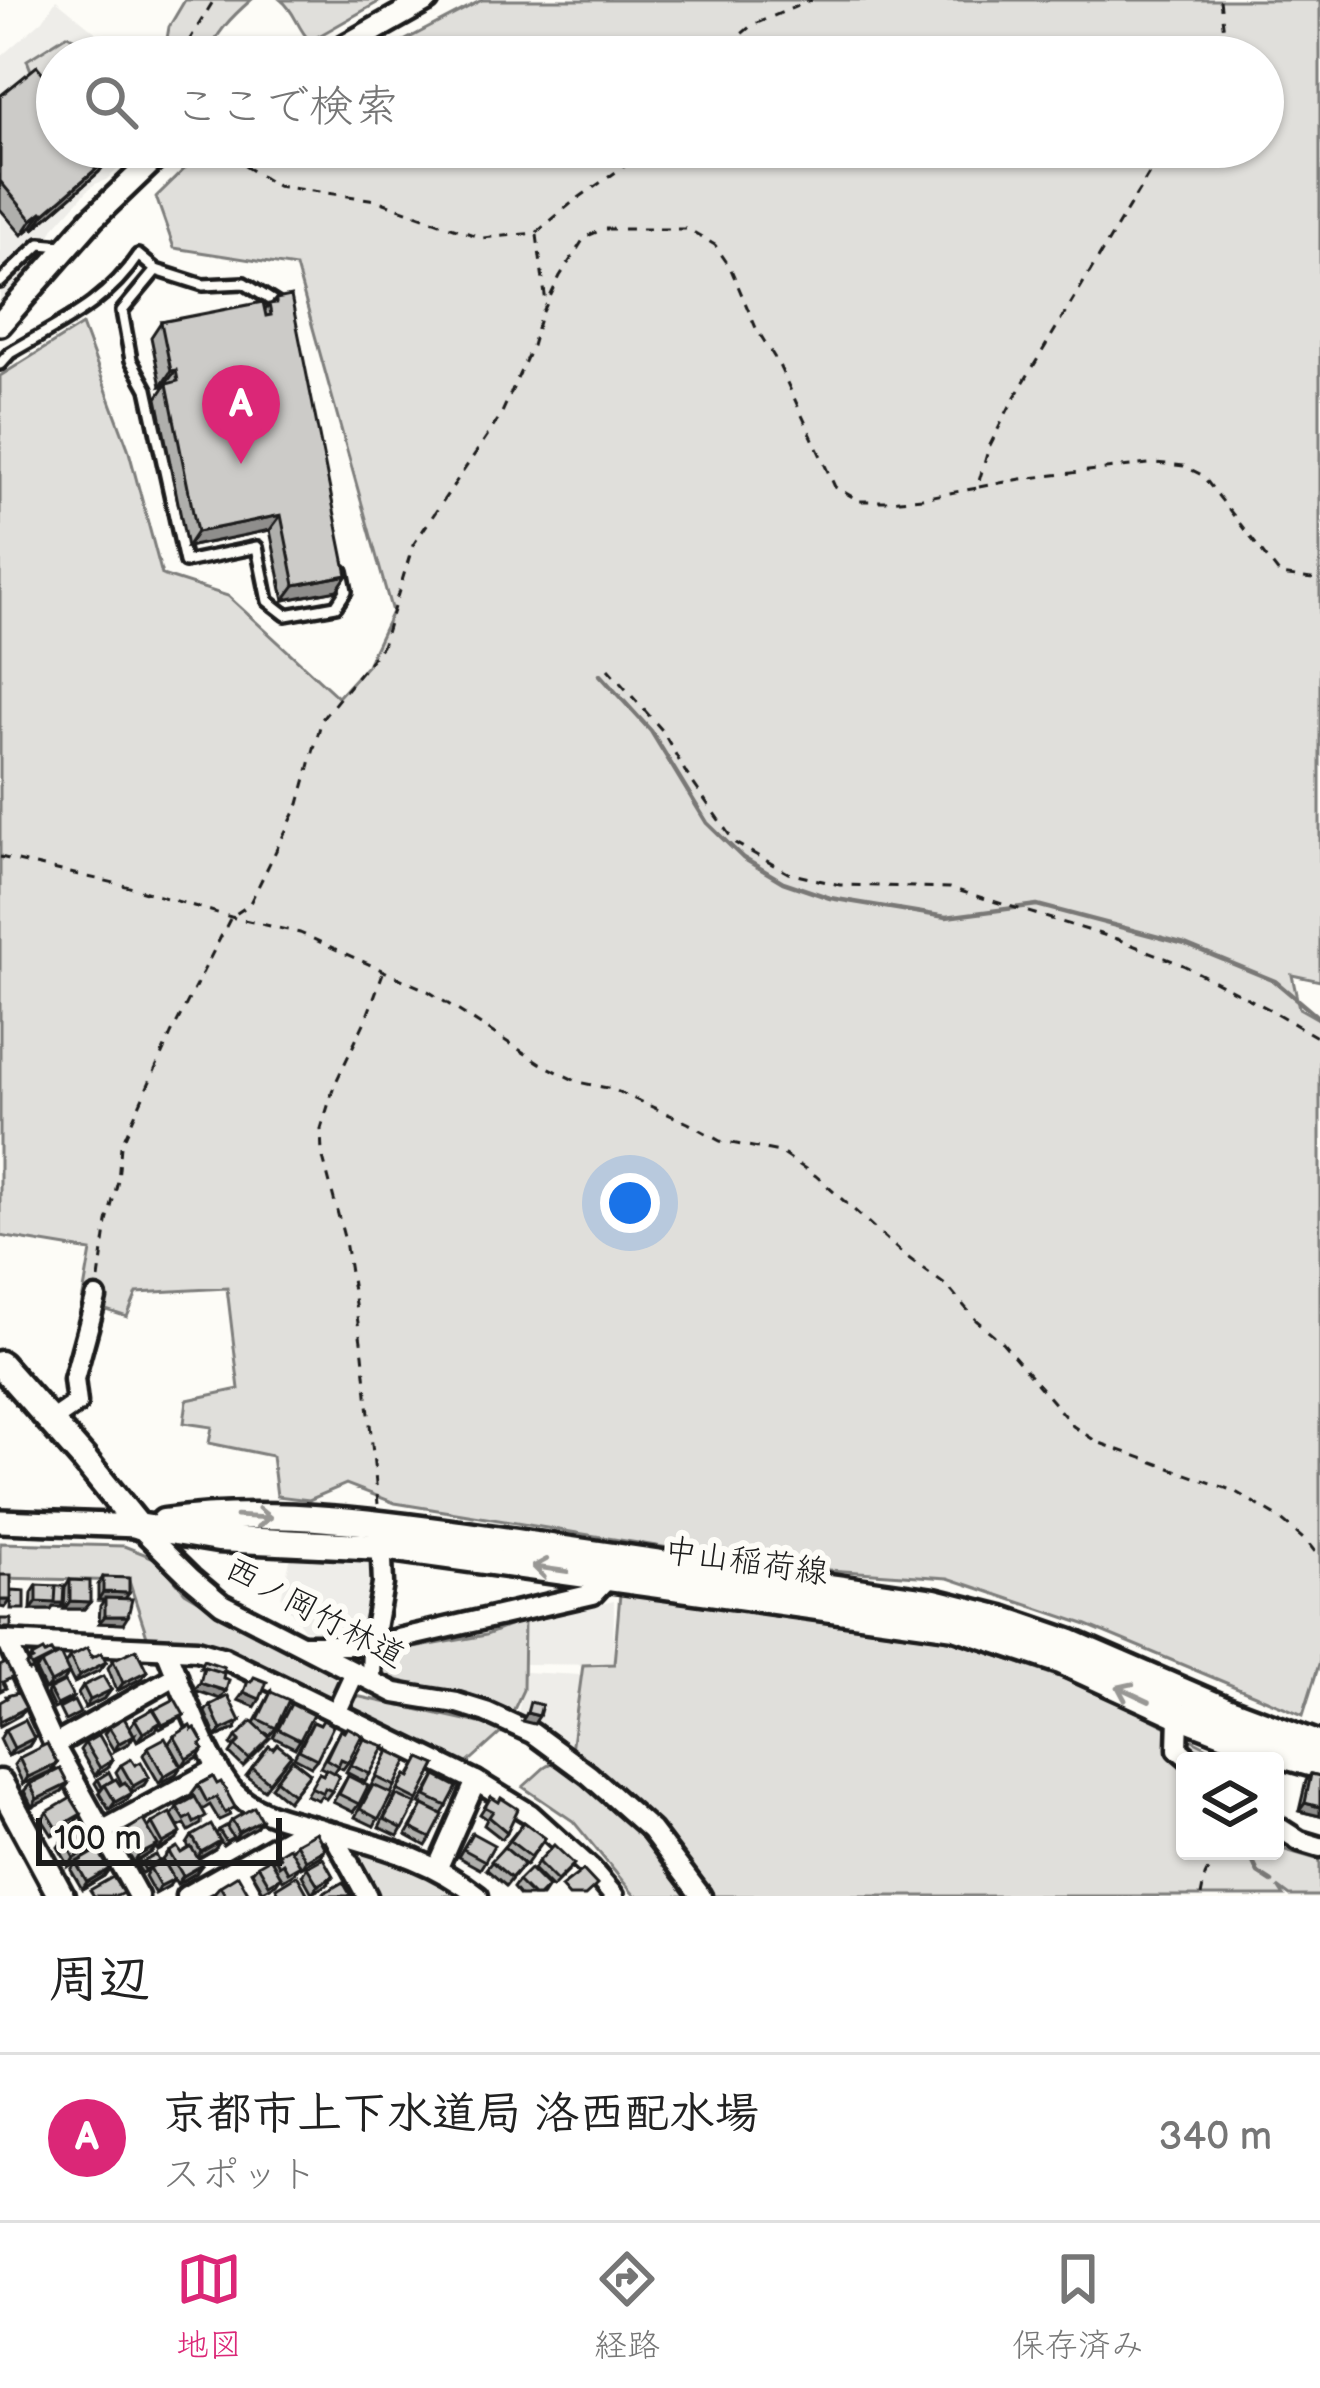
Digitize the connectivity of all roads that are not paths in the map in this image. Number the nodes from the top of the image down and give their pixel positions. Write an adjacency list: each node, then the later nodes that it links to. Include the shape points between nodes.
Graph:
1 (427, 0): 2 (street)
2 (363, 36)
3 (145, 168): 4 (street)
4 (68, 247): 6 (lane, via 40,244); 8 (street)
5 (156, 270): 7 (lane, via 203,286 244,283); 9 (lane, via 138,255 101,299); 10 (lane, via 122,311 185,562 257,547 268,602 286,615 336,605 346,591)
6 (0, 282)
7 (291, 312)
8 (0, 324)
9 (0, 364)
10 (341, 568)
11 (96, 1298): 13 (street, via 74,1379 77,1403)
12 (0, 1364): 13 (main road)
13 (51, 1421): 15 (main road)
14 (0, 1521): 15 (street)
15 (138, 1526): 16 (main road, 中山稲荷線, via 214,1515); 19 (street, 西ノ岡竹林道, via 222,1604)
16 (381, 1536): 17 (main road, 中山稲荷線, one-way to 16); 20 (street); 27 (main road, 中山稲荷線, via 470,1536 934,1602 1069,1642)
17 (609, 1576): 20 (street, via 593,1594); 25 (main road, 中山稲荷線, one-way to 17, via 1061,1661 955,1626)
18 (3, 1641): 21 (street); 26 (street)
19 (300, 1645): 20 (street); 23 (street, 西ノ岡竹林道)
20 (372, 1645): 23 (street)
21 (166, 1650): 22 (street); 24 (street, via 224,1658)
22 (177, 1676): 26 (street); 30 (street)
23 (363, 1676): 24 (street); 47 (street, 西ノ岡竹林道, via 532,1733 651,1830)
24 (336, 1713): 31 (street)
25 (1179, 1715): 28 (street); 29 (main road, 中山稲荷線)
26 (54, 1745): 34 (street)
27 (1320, 1745)
28 (1182, 1752)
29 (1320, 1766)
30 (218, 1768): 33 (street, via 235,1794); 34 (street)
31 (476, 1781): 38 (street); 46 (street, via 530,1814)
32 (0, 1783): 40 (main road)
33 (310, 1826): 36 (street); 39 (street)
34 (102, 1831): 41 (street)
35 (1284, 1831): 37 (street)
36 (332, 1832): 38 (street); 44 (street)
37 (1320, 1847)
38 (438, 1867): 45 (street)
39 (236, 1868): 42 (street); 43 (street)
40 (61, 1896)
41 (138, 1896)
42 (186, 1896)
43 (253, 1896)
44 (367, 1896)
45 (478, 1896)
46 (614, 1896)
47 (701, 1896)

